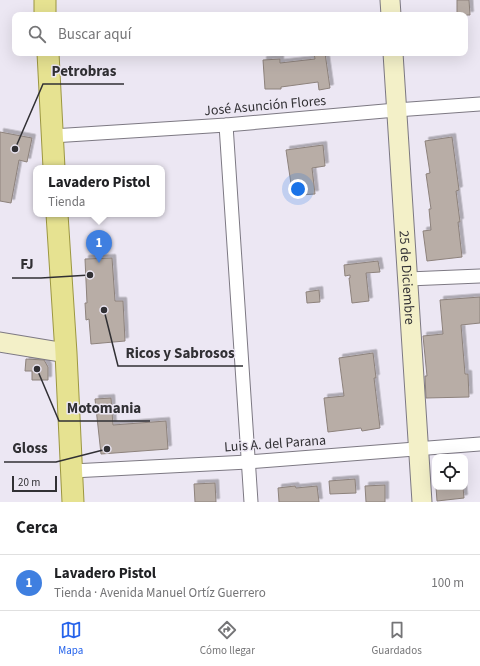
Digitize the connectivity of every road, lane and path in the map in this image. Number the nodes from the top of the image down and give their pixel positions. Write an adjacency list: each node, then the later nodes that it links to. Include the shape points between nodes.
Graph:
1 (44, 0): 3 (main road)
2 (390, 0): 4 (street)
3 (45, 12)
4 (391, 12)
5 (48, 56): 10 (main road)
6 (393, 56): 8 (street, 25 de Diciembre)
7 (480, 104): 8 (street, José Asunción Flores)
8 (396, 110): 9 (street, José Asunción Flores); 14 (street, 25 de Diciembre)
9 (226, 125): 10 (street, José Asunción Flores); 19 (street)
10 (52, 136): 11 (main road)
11 (54, 165)
12 (57, 217): 16 (main road)
13 (480, 276): 14 (street)
14 (408, 279): 18 (street, 25 de Diciembre)
15 (0, 342): 16 (street)
16 (66, 353): 20 (main road)
17 (480, 444): 18 (street, Luis A. del Parana)
18 (418, 449): 19 (street, Luis A. del Parana); 23 (street, 25 de Diciembre)
19 (248, 462): 20 (street, Luis A. del Parana); 22 (street)
20 (72, 471): 21 (main road)
21 (74, 502)
22 (251, 502)
23 (422, 502)

